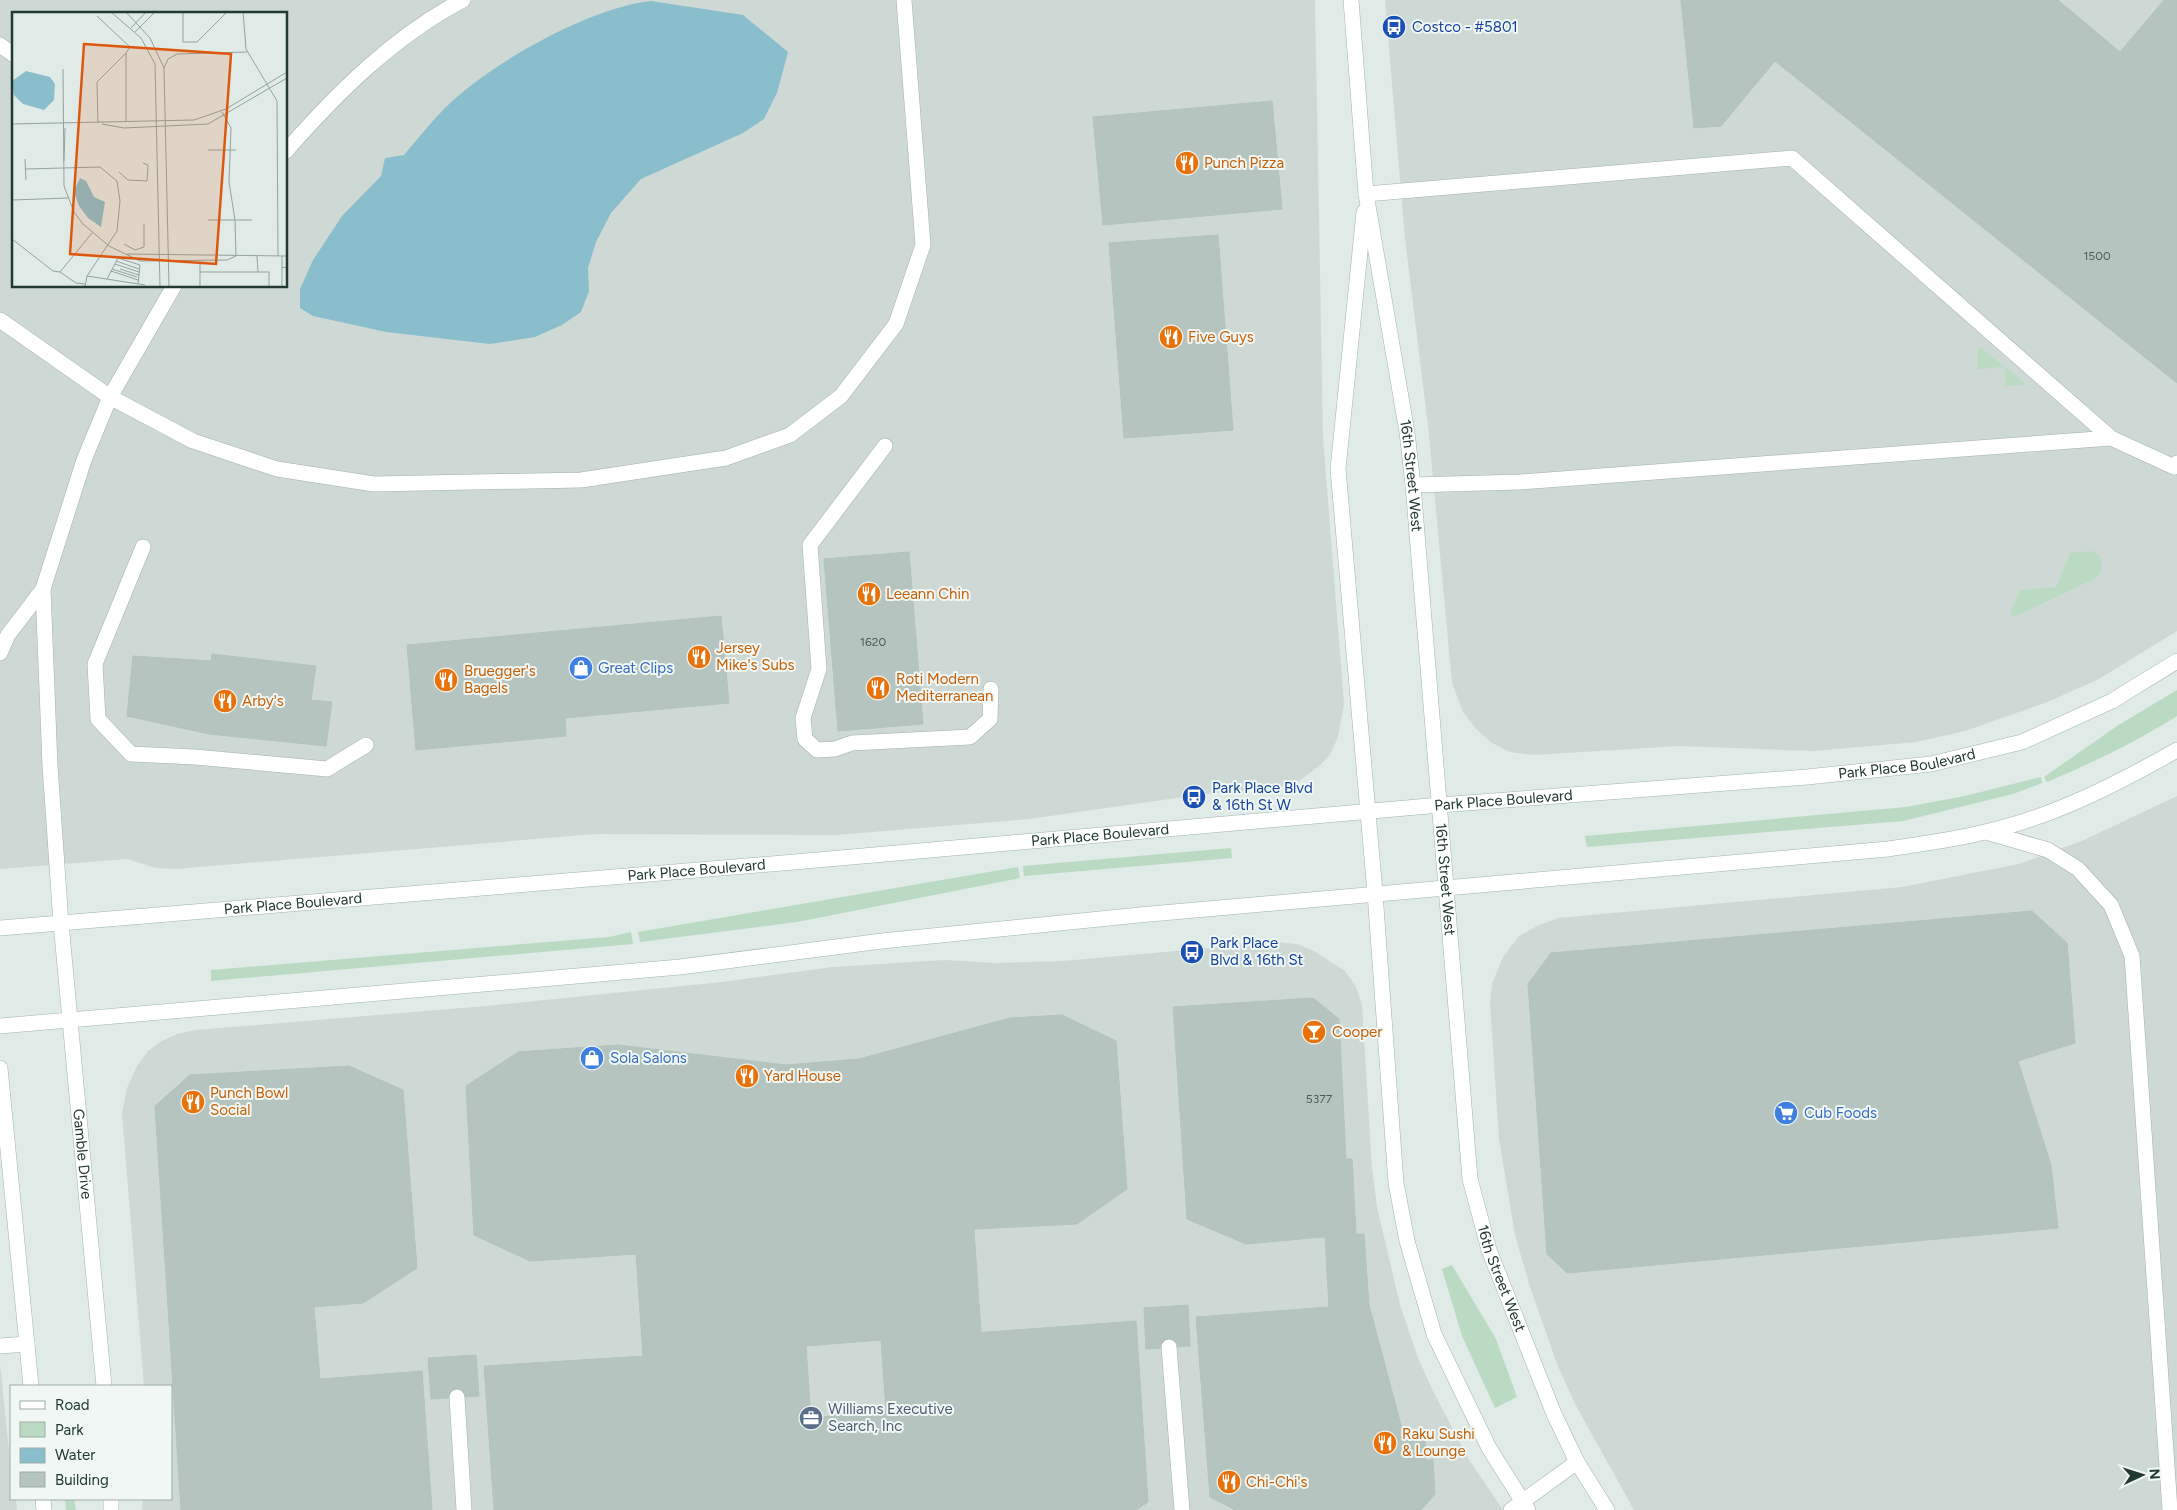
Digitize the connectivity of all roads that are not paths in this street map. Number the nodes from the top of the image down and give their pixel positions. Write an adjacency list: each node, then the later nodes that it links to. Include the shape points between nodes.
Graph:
1 (463, 0): 6 (street, via 437,14 384,53 316,117)
2 (904, 0): 10 (street, via 923,245 896,324 841,396 790,435 726,458 581,480 374,484 277,469 193,441)
3 (1350, 0): 7 (street, 16th Street West)
4 (0, 45): 5 (street)
5 (12, 54)
6 (288, 149)
7 (1366, 194): 11 (street, via 1792,158); 14 (street, 16th Street West, via 1408,432); 23 (street, 16th Street West, via 1338,469)
8 (173, 288): 10 (street)
9 (0, 320): 10 (street)
10 (110, 396): 16 (street, via 84,460)
11 (2111, 438): 13 (street, via 2174,467); 14 (street, via 1530,482)
12 (885, 446): 19 (street, via 810,544 819,669 803,718 805,740 817,750 852,743 970,737 990,719)
13 (2177, 463)
14 (1413, 485): 22 (street, 16th Street West)
15 (143, 547): 20 (street, via 94,664 98,719 131,754 327,769)
16 (42, 589): 17 (street, via 8,635); 27 (street, Gamble Drive, via 50,766)
17 (0, 653)
18 (2177, 661): 22 (street, Park Place Boulevard, via 2112,701 2022,742 1931,764 1797,778)
19 (991, 689)
20 (366, 745)
21 (2177, 750): 24 (street, via 2123,780 2044,814)
22 (1440, 805): 23 (street, Park Place Boulevard); 25 (street, 16th Street West)
23 (1368, 812): 26 (street, 16th Street West); 27 (street, Park Place Boulevard)
24 (1986, 832): 25 (street, via 1888,849); 43 (street, via 2048,850 2078,869 2111,905 2132,956)
25 (1446, 888): 26 (street); 38 (street, 16th Street West, via 1470,1179 1494,1264 1554,1414)
26 (1375, 893): 29 (street, via 882,941 680,967); 39 (street, 16th Street West, via 1396,1183 1407,1241 1434,1334)
27 (62, 923): 28 (street, Park Place Boulevard); 29 (street, Gamble Drive)
28 (0, 928)
29 (70, 1020): 30 (street); 36 (street, Gamble Drive)
30 (0, 1026)
31 (0, 1068): 32 (street)
32 (27, 1344): 33 (street); 35 (street)
33 (0, 1346)
34 (1169, 1347): 41 (street)
35 (31, 1385)
36 (104, 1385)
37 (457, 1398): 40 (street)
38 (1577, 1462): 39 (street); 42 (street, 16th Street West)
39 (1520, 1507)
40 (464, 1510)
41 (1182, 1510)
42 (1607, 1510)
43 (2170, 1510)

